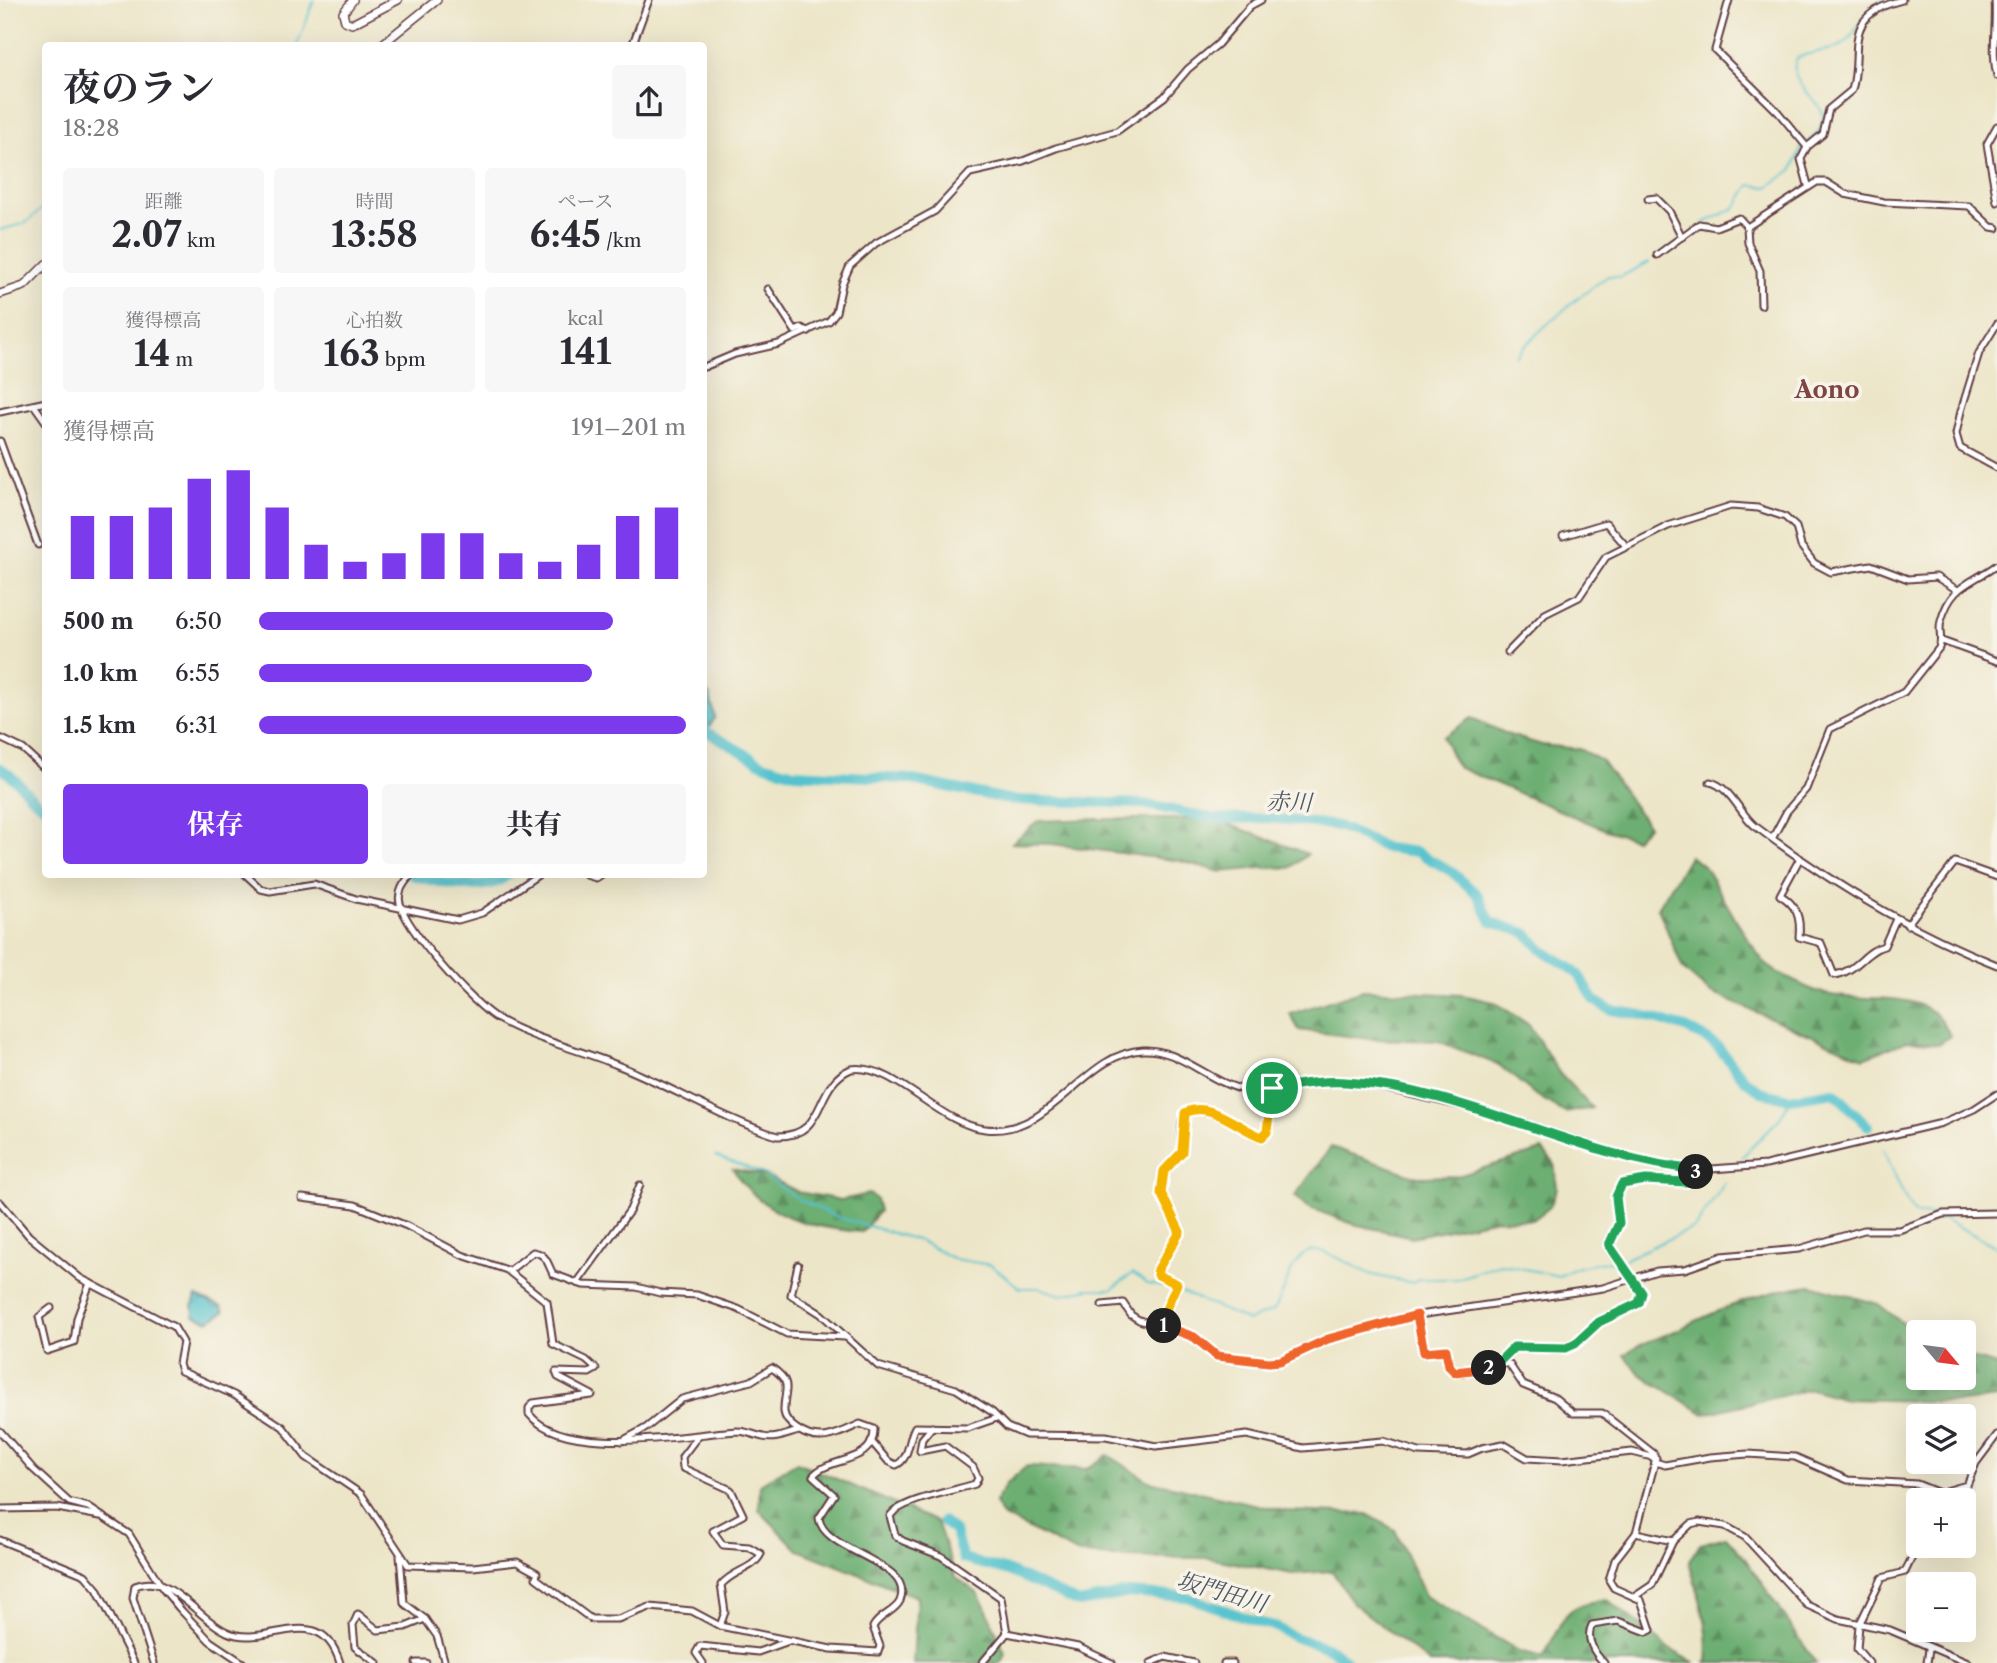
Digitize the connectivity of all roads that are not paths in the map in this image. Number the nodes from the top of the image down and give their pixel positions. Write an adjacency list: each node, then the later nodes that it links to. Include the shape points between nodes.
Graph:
1 (353, 0): 2 (main road, via 343,12 345,21 352,24)
2 (398, 0)
3 (436, 0): 9 (main road)
4 (649, 0): 10 (street)
5 (1261, 0): 26 (street, via 1250,6 1164,97 1117,131 964,178 935,211 876,243 850,265 834,315)
6 (1729, 0): 13 (street, via 1715,50)
7 (1902, 0): 13 (street, via 1860,27 1854,43 1852,90 1829,109 1823,134)
8 (1995, 0): 11 (street)
9 (385, 42)
10 (633, 42)
11 (1997, 76)
12 (1997, 126): 16 (street, via 1987,144)
13 (1807, 147): 14 (street, via 1801,159)
14 (1808, 185): 17 (street, via 1786,205); 18 (street, via 1826,182 1845,194 1884,202 1969,206)
15 (1648, 199): 19 (street, via 1656,198 1669,211)
16 (1997, 202)
17 (1747, 228): 19 (street, via 1739,218 1716,228 1704,225); 24 (street, via 1760,271)
18 (1997, 228)
19 (1682, 237): 20 (street)
20 (1657, 255)
21 (42, 268): 23 (main road, via 24,286)
22 (768, 289): 26 (street, via 794,331 802,328)
23 (0, 294)
24 (1761, 305)
25 (1997, 324): 33 (street, via 1976,360 1956,434 1960,448)
26 (808, 332): 27 (street)
27 (707, 365)
28 (42, 403): 29 (street)
29 (34, 405): 30 (street); 31 (street)
30 (0, 412)
31 (42, 416)
32 (0, 441): 35 (street)
33 (1997, 468)
34 (1563, 536): 36 (street, via 1606,523)
35 (38, 545)
36 (1626, 546): 38 (street, via 1725,507 1758,508 1792,523 1801,546 1822,569 1882,566 1909,579 1936,577); 40 (street, via 1602,561 1573,603 1545,614)
37 (1997, 565): 38 (street)
38 (1956, 589): 39 (street, via 1940,623)
39 (1942, 641): 41 (street); 45 (street, via 1904,692 1830,729 1806,789)
40 (1508, 652)
41 (1997, 661)
42 (0, 738): 43 (street, via 23,749)
43 (42, 766)
44 (1710, 782): 45 (street)
45 (1773, 837): 46 (street)
46 (1800, 858): 52 (street); 52 (street, via 1780,895 1793,904 1801,925 1799,937 1821,943 1834,975 1863,963 1869,952 1884,946)
47 (1997, 877): 53 (street, via 1955,862)
48 (250, 878): 51 (street, via 266,891 314,884)
49 (409, 878): 51 (street, via 400,891)
50 (534, 878): 51 (street, via 482,913 458,920)
51 (402, 910): 55 (street, via 456,981 498,1019 618,1065 777,1136 796,1136 816,1115 836,1078 859,1068 878,1072 953,1120 983,1129 1025,1123 1131,1051 1172,1056 1235,1088)
52 (1896, 919): 53 (street)
53 (1907, 925): 54 (street)
54 (1997, 965)
55 (1272, 1088): 57 (street, via 1325,1082 1371,1085 1487,1111 1640,1161); 70 (street, via 1267,1132 1262,1137 1213,1112 1185,1113 1182,1152 1164,1171 1161,1193 1180,1232 1158,1275 1177,1284)
56 (1997, 1094): 57 (street, via 1942,1123 1766,1164)
57 (1698, 1170): 64 (street, via 1686,1182 1622,1184 1616,1197 1619,1223 1609,1245)
58 (640, 1185): 66 (street, via 630,1210)
59 (302, 1198): 63 (street, via 355,1205 462,1255)
60 (0, 1202): 65 (street, via 42,1248)
61 (1997, 1213): 64 (street, via 1938,1216 1899,1230 1860,1231 1800,1250 1722,1256)
62 (798, 1265): 71 (street, via 791,1295)
63 (509, 1271): 66 (street, via 533,1252 539,1253 546,1257 553,1274); 79 (street, via 547,1302 553,1343 596,1369 556,1372 592,1395 533,1403 529,1414 566,1433)
64 (1635, 1280): 69 (street); 72 (street, via 1642,1293 1639,1303 1599,1322 1575,1344 1566,1348 1514,1347)
65 (90, 1283): 68 (street, via 74,1342 47,1351 39,1317); 89 (street, via 174,1327 183,1342 181,1371 233,1395 283,1427 306,1457 361,1494)
66 (578, 1283): 71 (street, via 697,1295 787,1334)
67 (1102, 1305): 70 (street, via 1123,1303 1132,1316)
68 (51, 1308)
69 (1417, 1315): 70 (street, via 1328,1339 1269,1362 1217,1356 1194,1337); 72 (street, via 1424,1352 1446,1350 1451,1369 1481,1371)
70 (1159, 1325)
71 (845, 1337): 73 (street, via 878,1366 956,1389)
72 (1497, 1364): 81 (street, via 1509,1364 1523,1385 1555,1398 1573,1413 1596,1411 1608,1417)
73 (997, 1418): 74 (street, via 968,1427); 81 (street, via 1026,1435 1106,1436 1156,1446 1248,1435 1303,1448 1383,1441 1419,1452 1468,1454 1503,1444 1527,1458 1562,1460 1632,1452)
74 (932, 1427): 80 (street, via 915,1427 906,1455 896,1465); 96 (street, via 922,1439 920,1451 944,1446 973,1467 978,1478 931,1498 904,1502 890,1516 891,1527 903,1541 940,1556 993,1589 1002,1598)
75 (0, 1431): 85 (street, via 69,1502)
76 (799, 1431): 77 (street, via 766,1438 744,1431); 79 (street, via 786,1419 785,1381 772,1368 751,1381 682,1399); 80 (street, via 819,1438 867,1425 874,1431)
77 (699, 1435): 79 (street); 95 (street, via 682,1457 683,1468 731,1490 743,1516 713,1531 715,1536 723,1545 749,1547 761,1554 756,1563 728,1576 722,1584 725,1612)
78 (1997, 1435): 83 (street, via 1976,1463 1967,1485)
79 (622, 1441)
80 (871, 1441): 97 (street, via 856,1458 825,1466 813,1475 834,1495 819,1518 820,1525 830,1538 878,1562 896,1580 901,1598 873,1627 880,1643 877,1652)
81 (1656, 1460): 82 (street, via 1665,1465 1748,1454 1795,1457 1847,1480); 86 (street)
82 (1924, 1488)
83 (1960, 1488)
84 (0, 1509): 85 (street, via 57,1508)
85 (103, 1516): 91 (street, via 129,1534)
86 (1636, 1532): 88 (street); 92 (street, via 1615,1560 1609,1580 1614,1588)
87 (0, 1540): 99 (street, via 85,1575 97,1589)
88 (1673, 1541): 92 (street, via 1652,1585); 94 (street, via 1691,1524 1725,1526 1745,1537 1807,1605)
89 (400, 1556): 93 (street, via 404,1603); 95 (street, via 414,1566 523,1564 592,1619 618,1619 637,1610 663,1608 692,1611)
90 (1912, 1558): 94 (street, via 1905,1572 1882,1578)
91 (158, 1582): 100 (street, via 135,1586 133,1593); 101 (street, via 210,1641); 102 (street, via 229,1634 303,1628 327,1639)
92 (1634, 1597): 114 (street, via 1642,1603 1651,1632 1618,1621 1592,1625 1591,1643)
93 (425, 1619): 103 (street, via 378,1630 358,1614 353,1625 355,1647); 106 (street, via 437,1636)
94 (1859, 1625): 98 (street, via 1890,1630); 115 (street, via 1857,1649)
95 (720, 1626): 97 (street)
96 (1007, 1633): 108 (street); 109 (street, via 1078,1647)
97 (792, 1640): 107 (street, via 758,1652 700,1646 696,1653)
98 (1929, 1649): 116 (street); 117 (street)
99 (134, 1663)
100 (154, 1663)
101 (243, 1663)
102 (340, 1663)
103 (377, 1663)
104 (416, 1663): 105 (street)
105 (426, 1663)
106 (445, 1663)
107 (703, 1663)
108 (982, 1663)
109 (1112, 1663)
110 (1151, 1663): 111 (street, via 1166,1657)
111 (1194, 1663)
112 (1224, 1663): 113 (street)
113 (1233, 1663)
114 (1604, 1663)
115 (1869, 1663)
116 (1927, 1663)
117 (1968, 1663)

